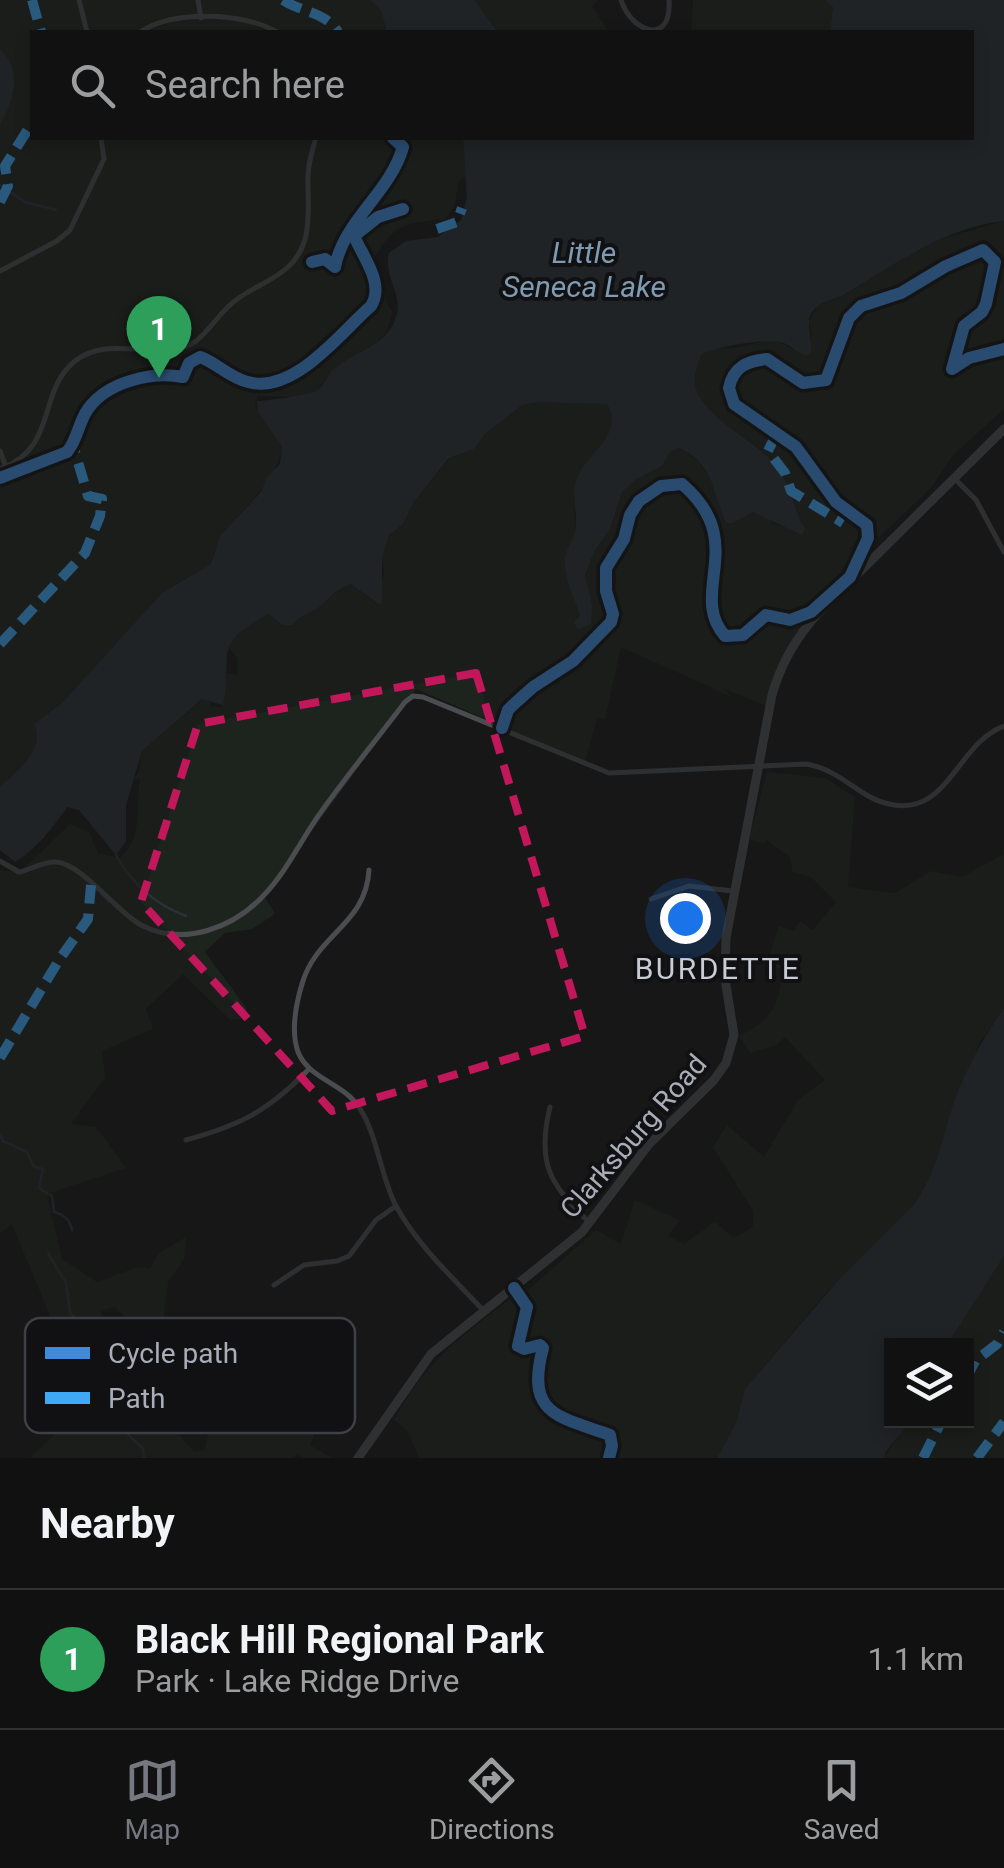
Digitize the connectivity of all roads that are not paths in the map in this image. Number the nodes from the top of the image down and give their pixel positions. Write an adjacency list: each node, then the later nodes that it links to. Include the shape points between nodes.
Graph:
1 (78, 0): 6 (street)
2 (198, 0): 5 (street)
3 (621, 0): 4 (street, via 631,18 654,30 668,19)
4 (670, 0)
5 (201, 18): 7 (street, via 172,19); 8 (street, via 250,20)
6 (87, 30)
7 (145, 30)
8 (272, 30)
9 (101, 140): 11 (street, via 104,159 70,230)
10 (316, 140): 14 (street, via 308,171 309,226 294,261 230,304 188,346 109,348 80,357 60,379 36,444)
11 (0, 270)
12 (1004, 429): 15 (main road, Clarksburg Road)
13 (0, 451): 14 (street)
14 (3, 468)
15 (954, 478): 16 (street, via 976,500); 18 (main road, Clarksburg Road, via 798,639 775,686)
16 (1004, 552)
17 (1004, 726): 18 (street, via 974,744 933,797 912,806 883,803 819,766)
18 (758, 766): 19 (street, via 608,773 413,696 323,808 268,891 213,930 194,935 142,926 62,863 19,872); 21 (main road, Clarksburg Road)
19 (0, 861)
20 (369, 870): 23 (street, via 363,902 302,981 294,1037)
21 (734, 891): 22 (street, via 689,886); 27 (main road, Clarksburg Road, via 725,966 734,1034 729,1056 714,1080 649,1144)
22 (651, 899)
23 (308, 1069): 25 (street, via 253,1116); 26 (street, via 360,1109)
24 (550, 1107): 27 (street, via 548,1171)
25 (186, 1140)
26 (396, 1206): 28 (street, via 376,1220 350,1256 304,1265); 29 (street)
27 (590, 1223): 29 (main road, Clarksburg Road)
28 (274, 1285)
29 (484, 1311): 30 (main road, Clarksburg Road, via 420,1366)
30 (358, 1458)

